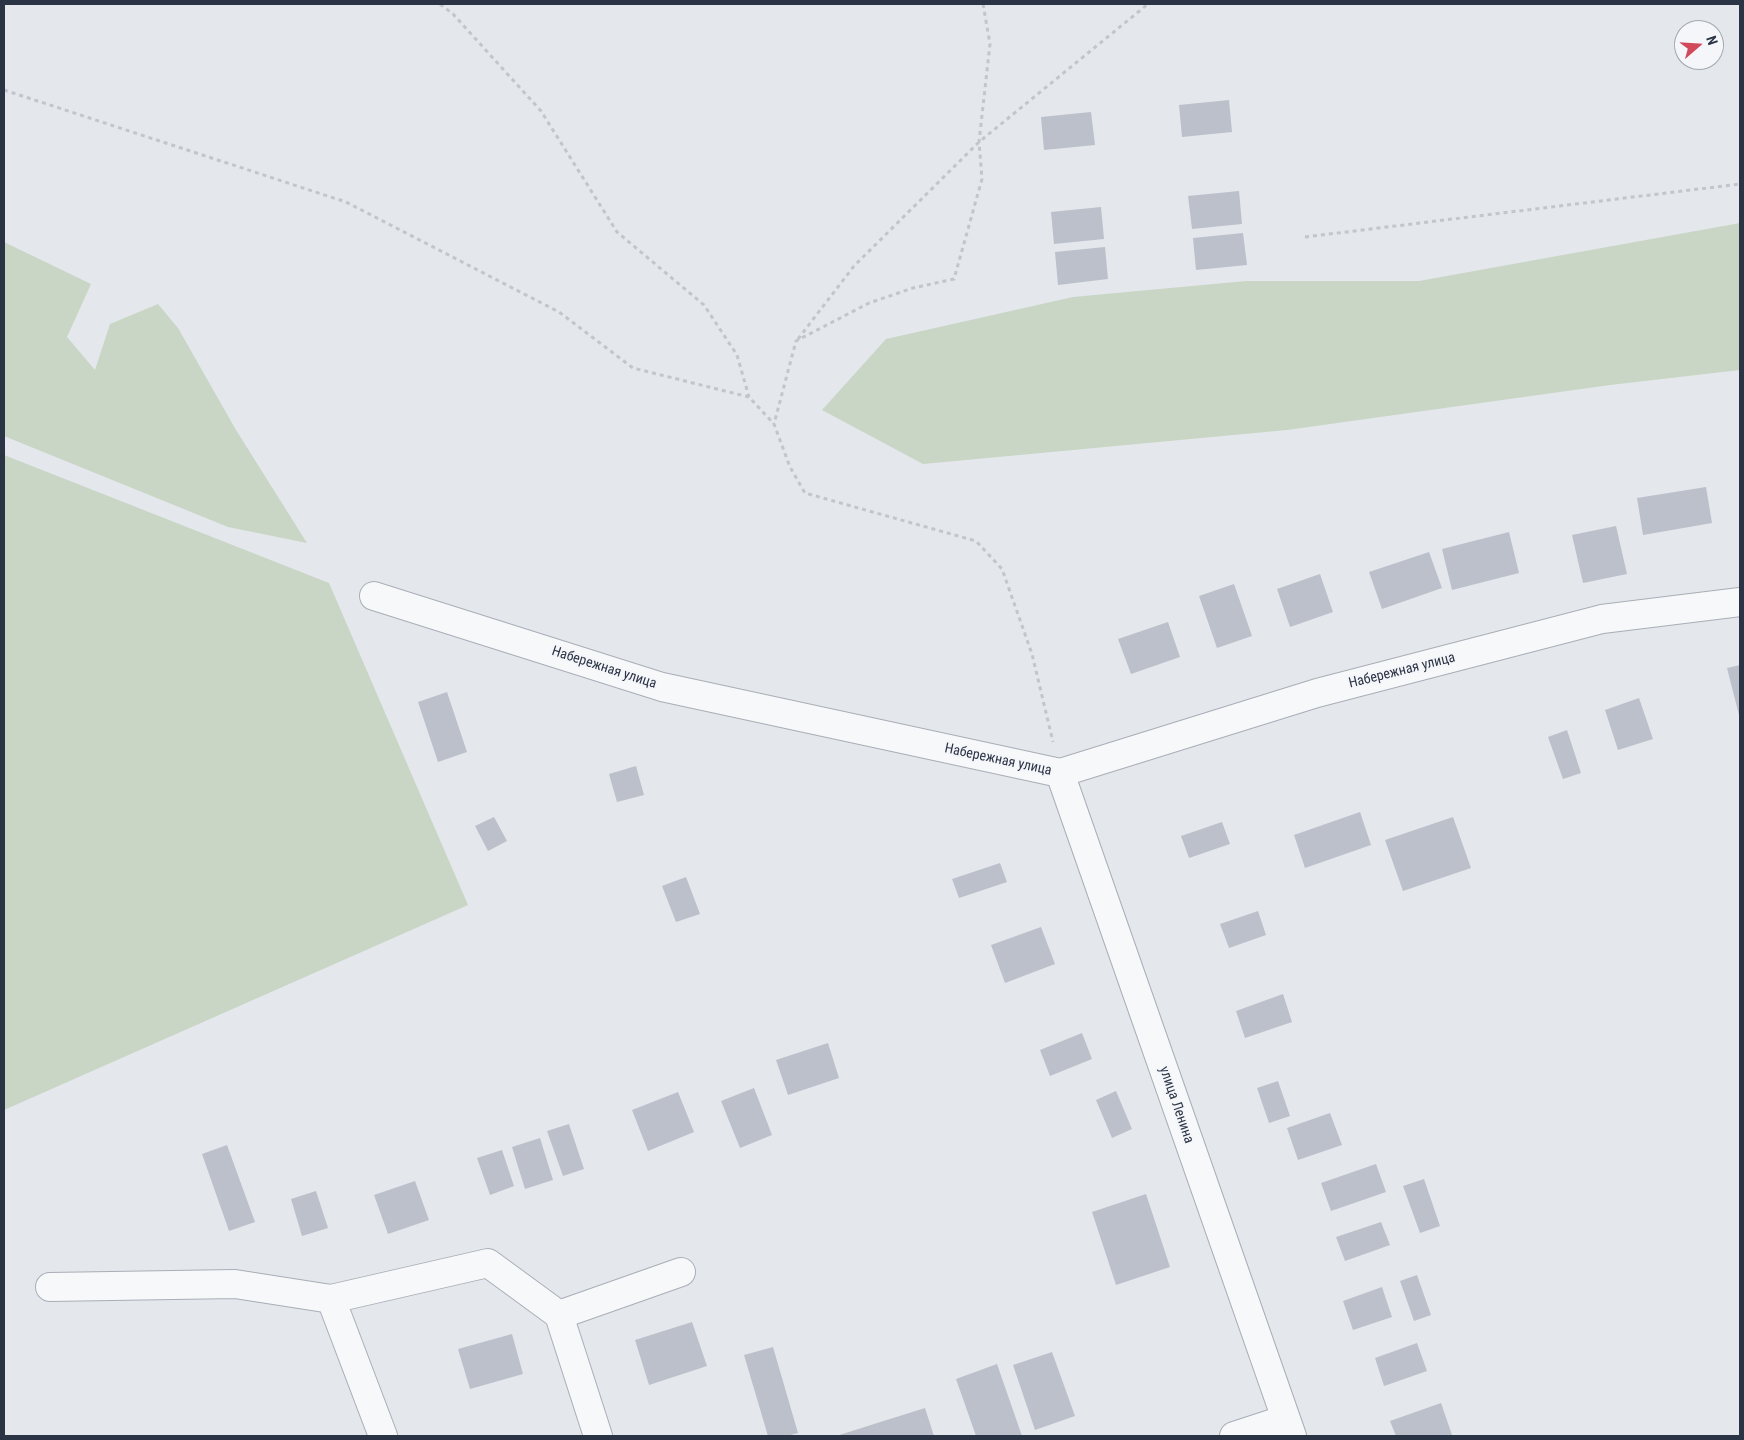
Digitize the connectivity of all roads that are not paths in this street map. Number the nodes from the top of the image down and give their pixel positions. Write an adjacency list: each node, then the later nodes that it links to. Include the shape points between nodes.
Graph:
1 (374, 596): 3 (street, Набережная улица, via 662,687)
2 (1740, 602): 3 (street, Набережная улица, via 1592,622 1317,693)
3 (1060, 773): 8 (street, улица Ленина)
4 (681, 1272): 7 (street)
5 (50, 1287): 6 (street, via 235,1284)
6 (331, 1299): 7 (street, via 488,1263); 9 (street)
7 (559, 1315): 10 (street)
8 (1289, 1428): 11 (street)
9 (382, 1436)
10 (598, 1436)
11 (1234, 1436)

